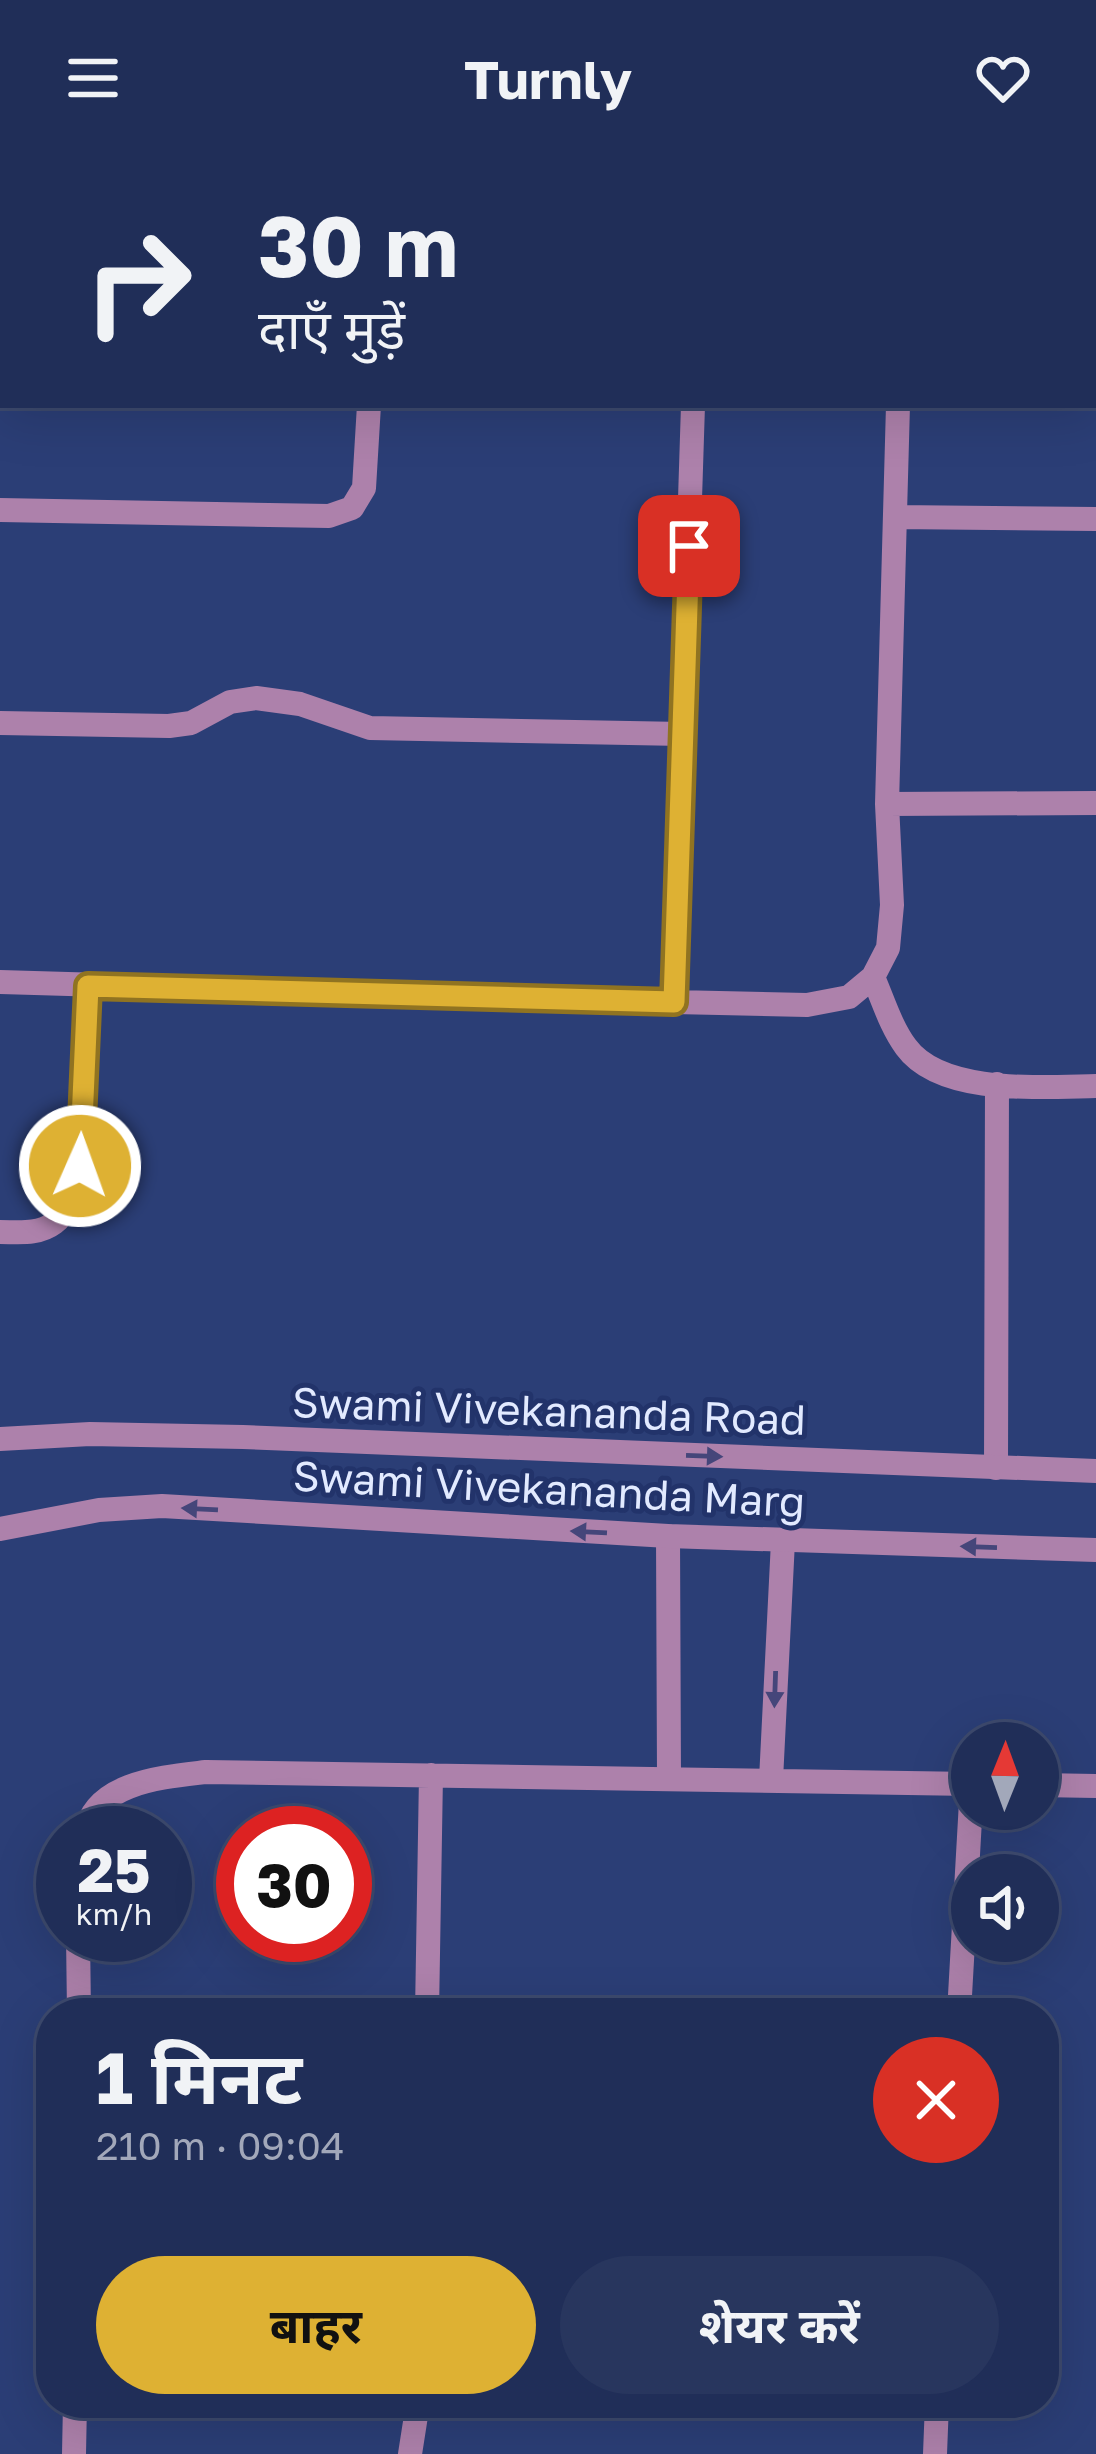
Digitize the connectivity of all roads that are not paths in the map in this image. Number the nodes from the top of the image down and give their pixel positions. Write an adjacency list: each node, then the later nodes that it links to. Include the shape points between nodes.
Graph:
1 (369, 408): 4 (street, via 364,488 352,508 329,516)
2 (693, 408): 8 (street)
3 (898, 408): 5 (street)
4 (0, 510)
5 (895, 518): 6 (street); 10 (street)
6 (1096, 520)
7 (0, 723): 8 (street, via 169,726 230,702 276,699 370,728)
8 (683, 734): 14 (street)
9 (1096, 803): 10 (street)
10 (887, 805): 11 (street, via 892,905 888,948)
11 (873, 977): 14 (street, via 849,997 807,1005); 15 (street, via 907,1050 930,1070)
12 (0, 982): 13 (street)
13 (88, 986): 14 (street); 17 (street, via 73,1197 56,1222 32,1233)
14 (674, 1002)
15 (998, 1084): 16 (street); 19 (street)
16 (1096, 1087)
17 (0, 1232)
18 (0, 1439): 19 (street, Swami Vivekananda Road, one-way to 19, via 90,1433)
19 (996, 1468): 20 (street, Swami Vivekananda Road)
20 (1096, 1471)
21 (0, 1529): 22 (street, Swami Vivekananda Marg, one-way to 21, via 162,1507)
22 (668, 1536): 23 (street, Swami Vivekananda Marg); 26 (street)
23 (783, 1541): 24 (street, Swami Vivekananda Marg, one-way to 23); 27 (street, one-way to 27)
24 (1096, 1550)
25 (431, 1775): 26 (street); 31 (street, via 206,1772 158,1778); 35 (street)
26 (669, 1778): 27 (street)
27 (771, 1780): 28 (street)
28 (951, 1784)
29 (1059, 1785): 30 (street)
30 (1096, 1786)
31 (101, 1806)
32 (969, 1830): 36 (street)
33 (78, 1962): 34 (street)
34 (79, 1998)
35 (427, 1998)
36 (960, 1998)
37 (75, 2418): 40 (street)
38 (416, 2418): 41 (street)
39 (937, 2418): 42 (street)
40 (74, 2454)
41 (410, 2454)
42 (935, 2454)

